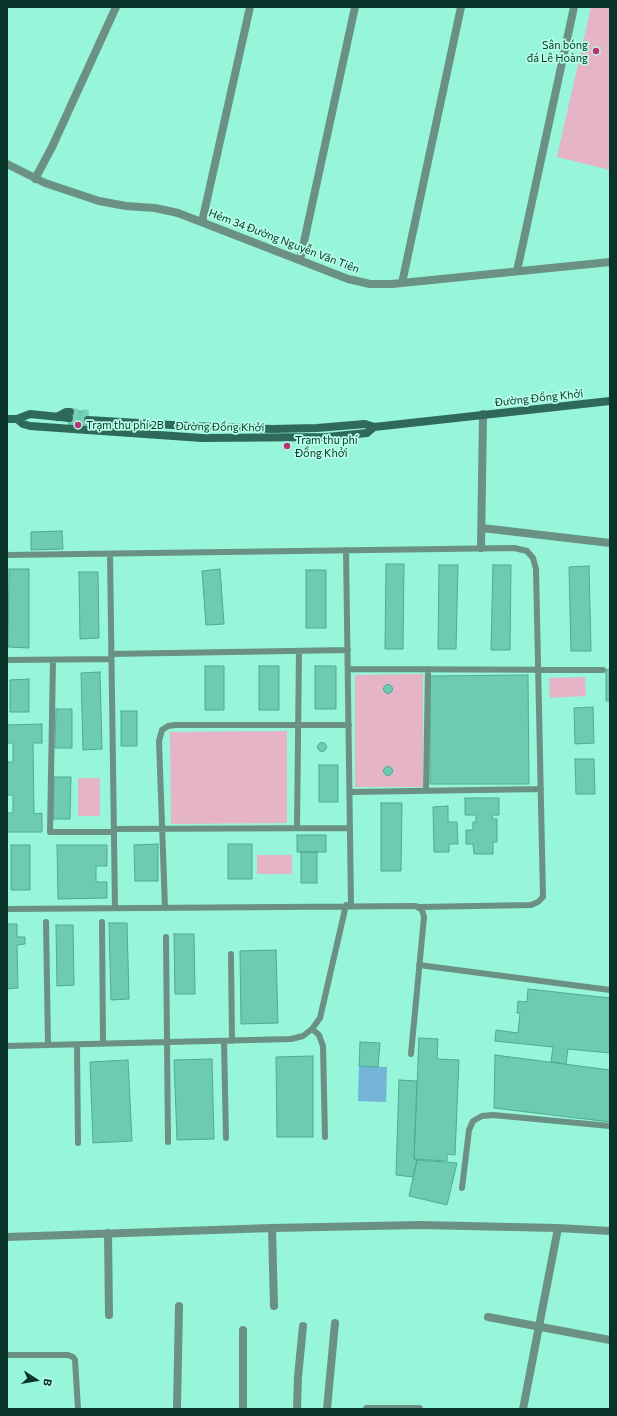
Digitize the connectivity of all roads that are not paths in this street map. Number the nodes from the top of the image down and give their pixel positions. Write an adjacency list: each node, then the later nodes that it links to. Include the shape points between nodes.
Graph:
1 (116, 7): 7 (street)
2 (250, 7): 8 (street)
3 (356, 7): 9 (street)
4 (461, 7): 12 (street)
5 (574, 7): 11 (street)
6 (7, 164): 7 (street, Hẻm 34 Đường Nguyễn Văn Tiên)
7 (35, 179): 8 (street, Hẻm 34 Đường Nguyễn Văn Tiên, via 99,201 165,210)
8 (202, 222): 9 (street, Hẻm 34 Đường Nguyễn Văn Tiên)
9 (300, 260): 12 (street, Hẻm 34 Đường Nguyễn Văn Tiên, via 362,283)
10 (610, 262): 11 (street, Hẻm 34 Đường Nguyễn Văn Tiên)
11 (517, 271): 12 (street, Hẻm 34 Đường Nguyễn Văn Tiên)
12 (402, 283)
13 (610, 401): 14 (main road, Đường Đồng Khởi)
14 (484, 414): 19 (main road, Đường Đồng Khởi); 20 (street)
15 (70, 415): 18 (main road, Đường Đồng Khởi, via 27,415)
16 (88, 417): 19 (main road, Đường Đồng Khởi, via 99,421 136,424 272,429 365,424)
17 (7, 419): 18 (main road, Đường Đồng Khởi)
18 (17, 419): 19 (main road, Đường Đồng Khởi, via 30,426 202,438 316,438 367,433)
19 (374, 427)
20 (482, 528): 21 (street); 22 (street)
21 (610, 543)
22 (481, 548): 23 (lane); 33 (lane, via 519,548 528,551 533,558 536,569)
23 (346, 550): 24 (lane); 26 (lane)
24 (110, 554): 25 (lane); 28 (lane)
25 (7, 555)
26 (348, 650): 27 (lane); 31 (lane)
27 (299, 651): 28 (lane); 35 (lane)
28 (111, 656): 30 (lane); 43 (lane)
29 (7, 660): 30 (lane)
30 (53, 660): 43 (lane, via 50,832)
31 (348, 669): 32 (lane); 36 (lane)
32 (428, 670): 33 (lane); 38 (lane)
33 (538, 670): 34 (lane); 37 (lane)
34 (603, 670)
35 (298, 725): 36 (lane); 40 (lane, via 175,725 165,728 160,733 159,741); 41 (lane)
36 (349, 725): 39 (lane)
37 (541, 789): 38 (lane); 45 (lane, via 543,894 538,902 532,905)
38 (426, 791): 39 (lane)
39 (350, 792): 42 (lane)
40 (162, 828): 41 (lane); 43 (lane); 47 (lane)
41 (297, 828): 42 (lane)
42 (350, 828): 44 (lane)
43 (114, 830): 46 (lane)
44 (349, 905): 45 (lane); 47 (lane); 55 (lane, via 320,1018)
45 (419, 907): 53 (lane, via 424,917)
46 (116, 908): 47 (lane); 48 (lane)
47 (165, 908)
48 (7, 909)
49 (46, 922): 60 (lane)
50 (102, 922): 59 (lane)
51 (166, 937): 58 (lane)
52 (231, 954): 57 (lane)
53 (419, 965): 54 (lane); 63 (lane)
54 (610, 990)
55 (312, 1029): 57 (lane, via 303,1036 291,1039); 65 (lane, via 319,1036 323,1046)
56 (224, 1041): 57 (lane); 58 (lane); 66 (lane)
57 (232, 1041)
58 (167, 1042): 59 (lane); 67 (lane)
59 (103, 1044): 61 (lane)
60 (48, 1045): 61 (lane); 62 (lane)
61 (77, 1045): 68 (lane)
62 (7, 1046)
63 (411, 1054)
64 (610, 1126): 69 (lane, via 482,1116 469,1130)
65 (324, 1137)
66 (226, 1138)
67 (168, 1142)
68 (78, 1143)
69 (462, 1188)
70 (272, 1228): 71 (street, via 420,1225); 73 (street); 76 (street)
71 (558, 1228): 72 (street); 81 (street)
72 (610, 1231)
73 (108, 1233): 74 (street); 77 (street)
74 (7, 1237)
75 (179, 1306): 87 (street)
76 (274, 1306)
77 (109, 1315)
78 (488, 1318): 81 (street)
79 (335, 1323): 90 (street)
80 (303, 1326): 89 (street)
81 (541, 1326): 83 (street); 93 (street)
82 (243, 1330): 88 (street)
83 (610, 1340)
84 (7, 1355): 86 (lane, via 73,1357)
85 (382, 1408): 91 (street); 92 (street)
86 (78, 1409)
87 (177, 1409)
88 (243, 1409)
89 (297, 1409)
90 (327, 1409)
91 (367, 1409)
92 (419, 1409)
93 (524, 1409)

